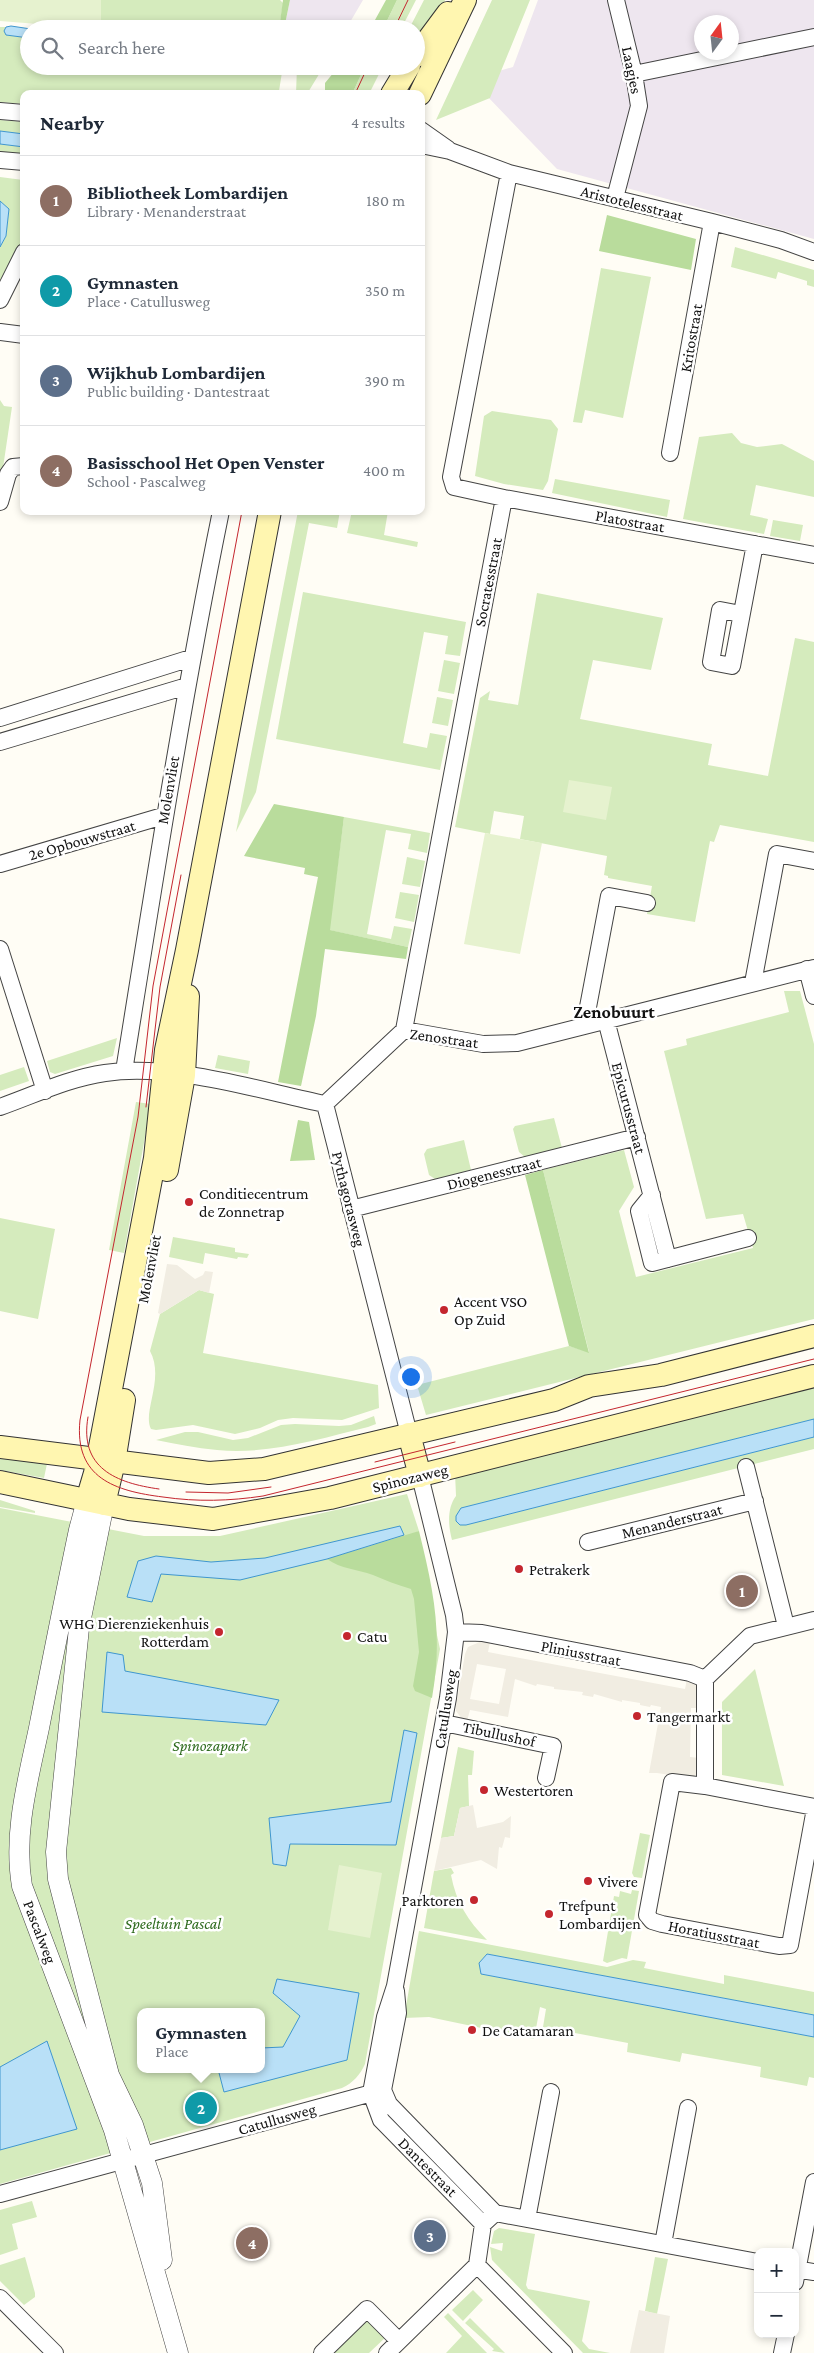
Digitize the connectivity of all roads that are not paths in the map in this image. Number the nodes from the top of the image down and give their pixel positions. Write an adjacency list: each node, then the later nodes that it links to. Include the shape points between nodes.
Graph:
1 (457, 0): 5 (main road)
2 (465, 0): 9 (main road)
3 (616, 0): 6 (street, Laagjes)
4 (814, 37): 6 (street)
5 (425, 44)
6 (634, 74): 18 (street, Laagjes, via 639,106)
7 (404, 75): 8 (main road)
8 (394, 90)
9 (422, 90)
10 (0, 111): 11 (street)
11 (20, 113)
12 (425, 133): 14 (street, Aristotelesstraat)
13 (425, 146): 14 (street, Aristotelesstraat)
14 (450, 151): 17 (street, Aristotelesstraat)
15 (0, 160): 16 (street)
16 (20, 162)
17 (509, 173): 18 (street, Aristotelesstraat); 27 (street, via 451,477 454,487)
18 (615, 198): 19 (street, Aristotelesstraat)
19 (712, 222): 20 (street, Aristotelesstraat); 25 (street, Kritostraat)
20 (814, 252)
21 (20, 260): 22 (street)
22 (0, 300)
23 (0, 332): 24 (street)
24 (20, 334)
25 (670, 453)
26 (20, 466): 28 (street, via 14,467 8,474)
27 (504, 498): 31 (street, Platostraat); 48 (street, Socratesstraat)
28 (0, 502)
29 (220, 515): 34 (street, Molenvliet)
30 (269, 515): 50 (main road, Molenvliet, via 180,977)
31 (755, 544): 32 (street, Platostraat); 33 (street)
32 (814, 555)
33 (741, 614)
34 (191, 658): 35 (street, Molenvliet); 36 (street)
35 (187, 686): 37 (street); 38 (street, Molenvliet)
36 (0, 715): 37 (street)
37 (3, 742)
38 (163, 816): 40 (street, 2e Opbouwstraat); 49 (street, Molenvliet)
39 (814, 861): 44 (street, via 777,854)
40 (0, 864)
41 (647, 903): 47 (street, via 609,896 588,1007)
42 (0, 949): 51 (street)
43 (811, 969): 44 (street, Zenostraat); 45 (street)
44 (753, 983): 46 (street, Zenostraat)
45 (814, 996)
46 (606, 1020): 47 (street, Zenostraat); 54 (street, Epicurusstraat)
47 (588, 1025): 48 (street, Zenostraat, via 517,1043 483,1044)
48 (404, 1030): 52 (street, Zenostraat)
49 (124, 1071): 50 (street); 51 (street, via 82,1078)
50 (174, 1074): 52 (street); 61 (main road, Molenvliet, via 154,1158)
51 (45, 1091): 53 (street)
52 (325, 1104): 55 (street, Pythagorasweg)
53 (0, 1107)
54 (636, 1137): 55 (street, Diogenesstraat); 56 (street, Epicurusstraat, via 668,1259)
55 (351, 1209): 59 (street, Pythagorasweg)
56 (748, 1238)
57 (814, 1336): 59 (main road, via 661,1375 589,1386 554,1400)
58 (814, 1376): 63 (main road, Spinozaweg)
59 (409, 1434): 61 (main road, via 264,1469 210,1473); 63 (main road, Catullusweg)
60 (0, 1447): 61 (main road)
61 (106, 1461): 66 (main road, Molenvliet)
62 (746, 1467): 65 (street)
63 (420, 1476): 66 (main road, Spinozaweg, via 330,1498 213,1519 159,1514); 70 (street, Catullusweg)
64 (0, 1482): 66 (main road, Spinozaweg)
65 (755, 1501): 67 (street, Menanderstraat); 69 (street)
66 (95, 1502): 80 (street, Pascalweg, via 79,1628 58,1878 108,2075); 81 (street, Pascalweg, via 34,1750 18,1839 18,1863 22,1886 111,2121)
67 (588, 1542)
68 (814, 1620): 69 (street)
69 (786, 1626): 71 (street, via 750,1636)
70 (456, 1632): 71 (street, Pliniusstraat, via 482,1633 690,1673); 72 (street, Catullusweg)
71 (705, 1679): 74 (street)
72 (444, 1723): 73 (street, Tibullushof, via 553,1746); 77 (street, Catullusweg, via 395,1986 398,2013)
73 (546, 1778)
74 (705, 1786): 75 (street); 76 (street, Horatiusstraat, via 672,1782 647,1915 652,1921 779,1946 790,1945)
75 (814, 1807)
76 (814, 1814)
77 (377, 2092): 80 (street, Catullusweg); 84 (street, Dantestraat); 86 (street, Dantestraat, via 381,2120)
78 (551, 2092): 85 (street)
79 (688, 2108): 87 (street)
80 (150, 2154): 81 (street); 98 (street, Pascalweg, via 160,2254)
81 (123, 2161): 83 (street); 97 (street, Pascalweg)
82 (814, 2182): 88 (street)
83 (0, 2194)
84 (495, 2213): 85 (street); 86 (street)
85 (527, 2219): 87 (street)
86 (483, 2224): 90 (street)
87 (663, 2244): 89 (street)
88 (799, 2259)
89 (754, 2261)
90 (477, 2265): 95 (street); 101 (street)
91 (814, 2272): 92 (street)
92 (799, 2274)
93 (0, 2298): 96 (street)
94 (785, 2338): 102 (street)
95 (399, 2341): 99 (street, via 367,2309); 100 (street)
96 (55, 2353)
97 (178, 2353)
98 (185, 2353)
99 (322, 2353)
100 (387, 2353)
101 (564, 2353)
102 (782, 2353)

